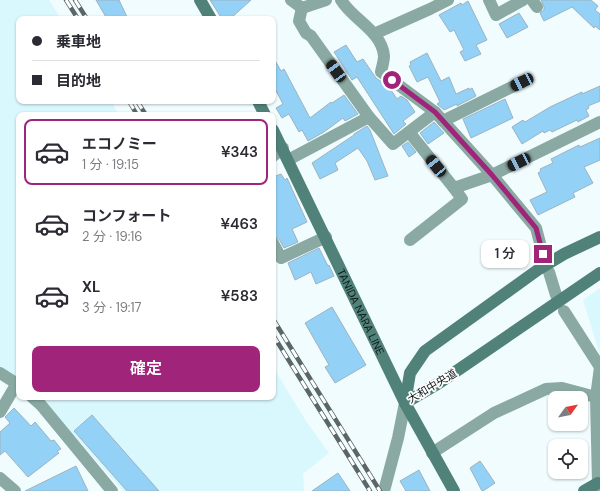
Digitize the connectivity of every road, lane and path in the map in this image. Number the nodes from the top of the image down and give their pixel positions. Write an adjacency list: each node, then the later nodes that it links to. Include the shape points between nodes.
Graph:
1 (200, 0): 9 (street)
2 (292, 0): 8 (street)
3 (326, 0): 8 (street)
4 (341, 0): 10 (street)
5 (445, 0): 10 (street, via 430,10)
6 (488, 0): 7 (street, via 496,15)
7 (523, 0)
8 (302, 8): 13 (street, via 299,21 306,33 311,36)
9 (209, 16)
10 (374, 34): 12 (street, via 380,40 384,57 381,72)
11 (522, 82): 14 (street)
12 (435, 112): 14 (street); 16 (street)
13 (369, 117): 16 (street, via 393,144); 18 (street)
14 (443, 122): 19 (street)
15 (600, 122): 19 (street)
16 (409, 132): 20 (street)
17 (278, 152): 18 (street, TANIDA NARA LINE)
18 (288, 160): 21 (street, TANIDA NARA LINE)
19 (492, 175): 20 (street); 25 (street, via 536,228)
20 (454, 188): 23 (street, via 462,199)
21 (326, 237): 24 (street, via 281,258); 35 (street, TANIDA NARA LINE)
22 (600, 237): 35 (street, 大和中央道, via 539,269 425,351 410,373)
23 (410, 240)
24 (276, 248)
25 (543, 254)
26 (549, 272): 28 (street)
27 (600, 273): 35 (street, 大和中央道, via 439,383)
28 (556, 294)
29 (564, 311): 33 (street, via 600,368)
30 (0, 373): 31 (street)
31 (16, 383)
32 (16, 387): 36 (street)
33 (596, 397): 37 (street, via 562,388 546,389 494,413); 39 (street)
34 (35, 400): 41 (street)
35 (404, 403): 37 (street, TANIDA NARA LINE); 42 (street)
36 (0, 412)
37 (432, 453): 43 (street, TANIDA NARA LINE)
38 (0, 478): 40 (street)
39 (599, 487): 44 (street)
40 (15, 491)
41 (112, 491)
42 (384, 491)
43 (454, 491)
44 (584, 491)

